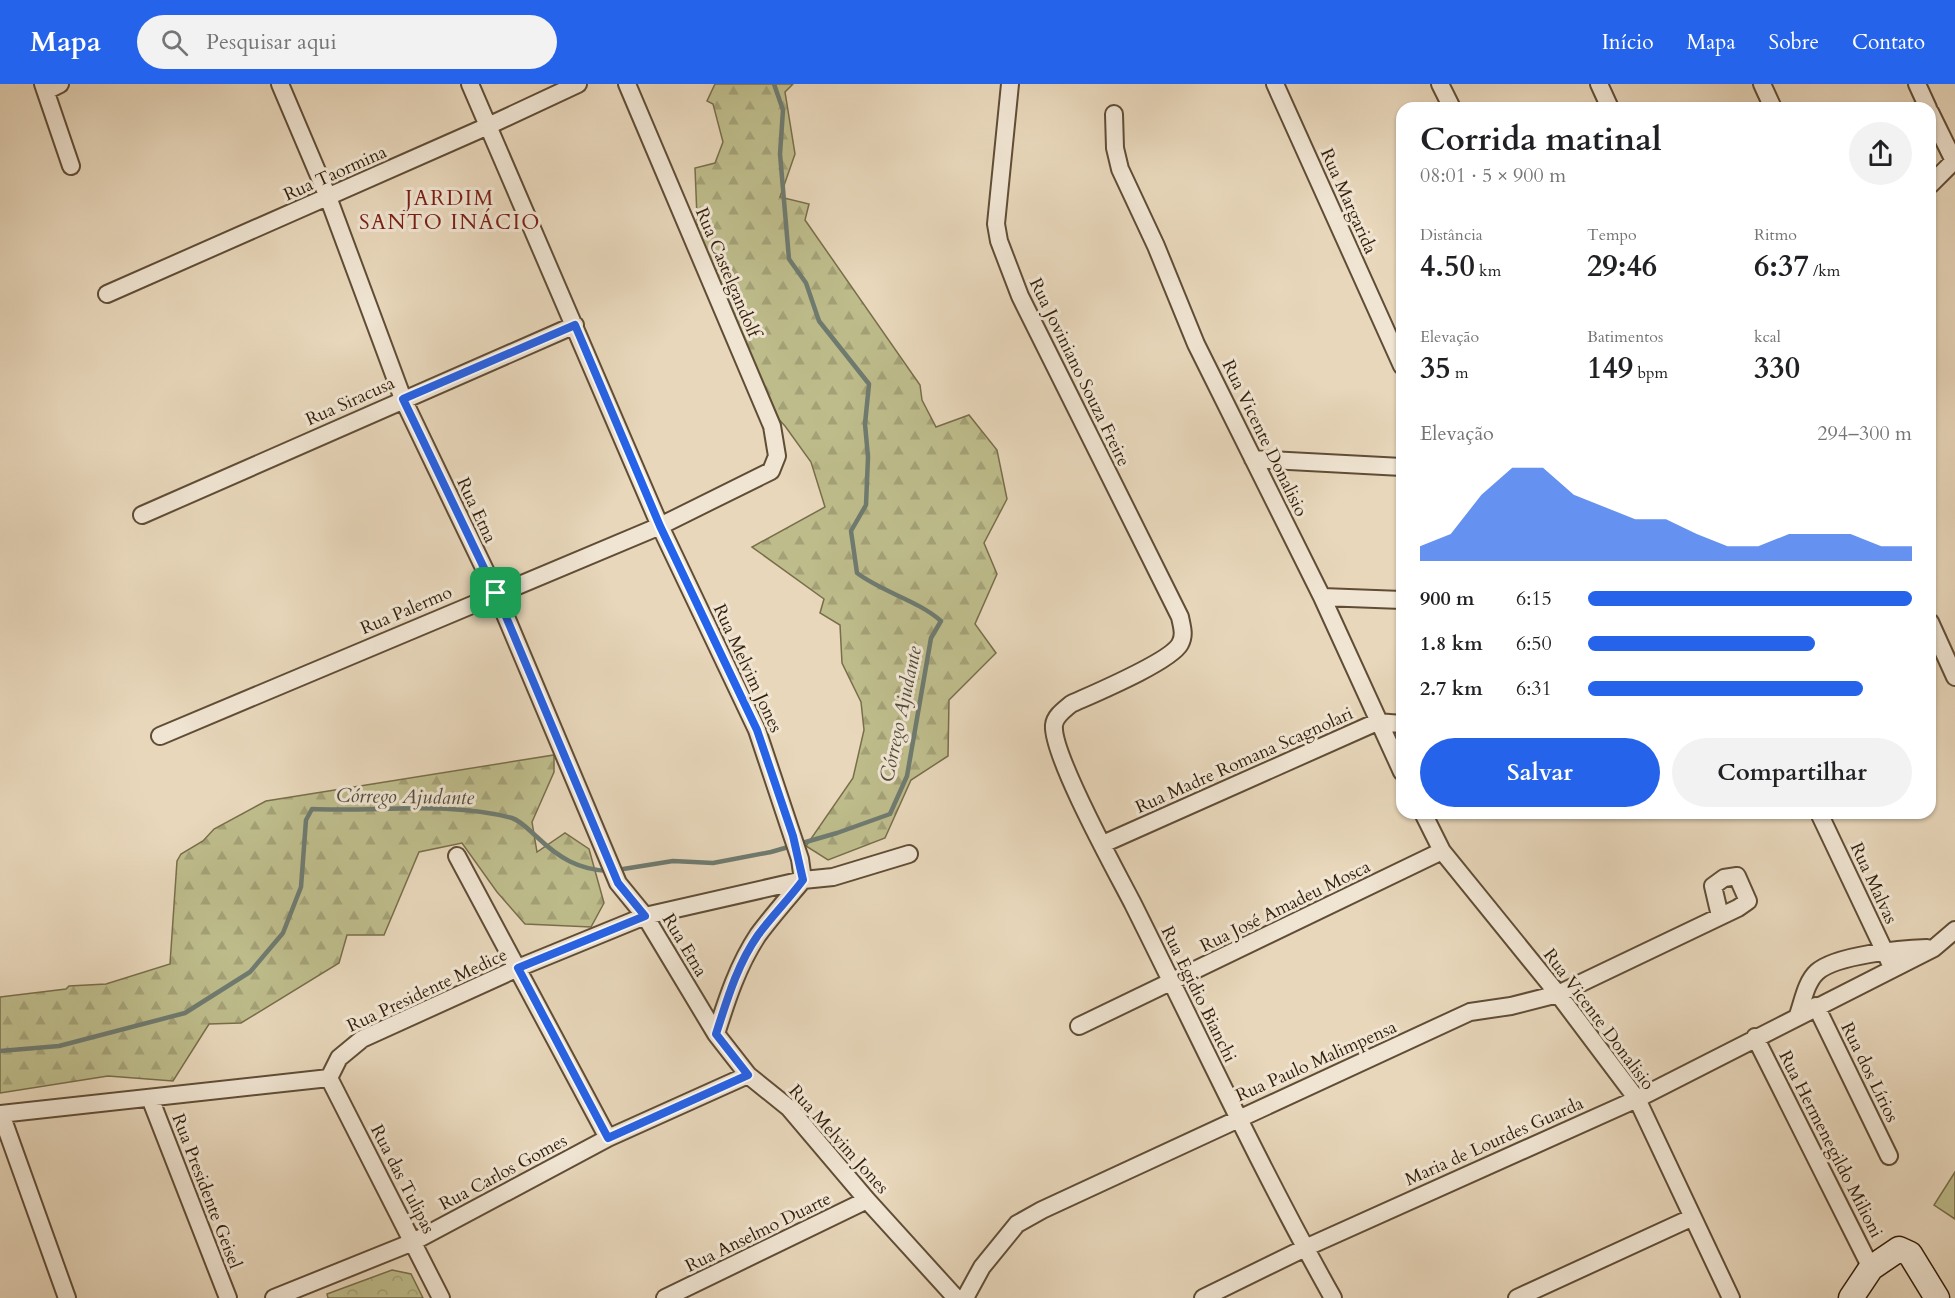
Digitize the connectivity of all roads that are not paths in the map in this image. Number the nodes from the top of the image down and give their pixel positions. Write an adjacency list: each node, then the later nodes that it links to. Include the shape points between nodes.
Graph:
1 (280, 84): 22 (street, Rua Etna)
2 (470, 84): 18 (street, Rua Melvim Jones)
3 (578, 84): 18 (street, Rua Taormina)
4 (627, 84): 29 (street, Rua Castelgandolf, via 772,426 776,463)
5 (1010, 84): 37 (street, Rua Joviniano Souza Freire, via 996,225 999,241 1033,324 1180,617 1184,633 1180,645 1167,658)
6 (1275, 84): 25 (street, Rua Margarida)
7 (1440, 84): 12 (street)
8 (1599, 84): 13 (street)
9 (1762, 84): 14 (street)
10 (1917, 84): 15 (street)
11 (50, 86): 20 (street)
12 (1449, 102)
13 (1607, 102)
14 (1770, 102)
15 (1925, 102)
16 (1114, 114): 27 (street, Rua Vicente Donalisio, via 1120,169 1196,344)
17 (1936, 124): 19 (street)
18 (488, 126): 22 (street, Rua Taormina); 24 (street, Rua Melvim Jones)
19 (1955, 161): 21 (street)
20 (71, 166)
21 (1936, 179)
22 (328, 197): 23 (street, Rua Taormina); 26 (street, Rua Etna)
23 (107, 294)
24 (575, 325): 26 (street, Rua Siracusa); 31 (street, Rua Melvim Jones)
25 (1396, 353)
26 (403, 399): 30 (street, Rua Siracusa); 32 (street, Rua Etna)
27 (1253, 459): 28 (street); 33 (street, Rua Vicente Donalisio)
28 (1396, 467)
29 (765, 475): 31 (street, Rua Palermo)
30 (142, 515)
31 (660, 526): 32 (street, Rua Palermo); 48 (street, Rua Melvim Jones, via 757,730 793,836)
32 (496, 593): 40 (street, Rua Palermo); 49 (street, Rua Etna, via 618,883)
33 (1322, 597): 34 (street); 38 (street, Rua Vicente Donalisio)
34 (1396, 600)
35 (1936, 635): 36 (street)
36 (1955, 677)
37 (1071, 704): 44 (street, Rua Egidio Bianchi, via 1059,714 1054,725 1057,741 1067,771)
38 (1377, 722): 39 (street, Rua Madre Romana Scagnolari); 41 (street, Rua Vicente Donalisio); 44 (street, Rua Madre Romana Scagnolari)
39 (1396, 723)
40 (160, 736)
41 (1396, 760)
42 (1426, 819): 45 (street, Rua Vicente Donalisio)
43 (1823, 819): 53 (street, Rua Malvas)
44 (1103, 844): 56 (street, Rua Egidio Bianchi)
45 (1442, 851): 56 (street, Rua José Amadeu Mosca); 57 (street, Rua Vicente Donalisio)
46 (909, 854): 48 (street, Rua Presidente Medice, via 868,869)
47 (457, 856): 54 (street)
48 (803, 880): 49 (street, Rua Presidente Medice); 61 (street, via 743,960)
49 (645, 916): 54 (street, Rua Presidente Medice); 61 (street, Rua Etna)
50 (1720, 916): 57 (street, Rua Paulo Malimpensa)
51 (1955, 930): 52 (street, Maria de Lourdes Guarda)
52 (1934, 948): 53 (street); 55 (street, Maria de Lourdes Guarda)
53 (1884, 951): 55 (street, Rua Malvas); 59 (street, via 1816,972)
54 (518, 968): 64 (street, Rua Presidente Medice, via 362,1039 339,1058); 69 (street)
55 (1893, 969): 58 (street, Maria de Lourdes Guarda)
56 (1172, 982): 60 (street, Rua José Amadeu Mosca); 68 (street, Rua Egidio Bianchi)
57 (1558, 994): 66 (street, Rua Vicente Donalisio); 68 (street, Rua Paulo Malimpensa, via 1470,1012)
58 (1816, 1006): 59 (street, Maria de Lourdes Guarda); 70 (street, Rua dos Lírios)
59 (1798, 1015): 62 (street, Maria de Lourdes Guarda)
60 (1079, 1026)
61 (716, 1034): 63 (street, Rua Melvim Jones)
62 (1755, 1037): 66 (street, Maria de Lourdes Guarda); 75 (street, Rua Hermenegildo Milioni)
63 (748, 1075): 69 (street, Rua Carlos Gomes); 71 (street, Rua Melvim Jones, via 789,1108)
64 (329, 1078): 65 (street); 73 (street, Rua das Tulipas)
65 (150, 1098): 67 (street); 77 (street, Rua Presidente Geisel)
66 (1636, 1099): 72 (street, Rua Vicente Donalisio); 74 (street, Maria de Lourdes Guarda)
67 (1, 1114): 76 (street)
68 (1239, 1118): 74 (street, Rua Egidio Bianchi); 82 (street, Rua Paulo Malimpensa, via 1017,1224 982,1267)
69 (608, 1138): 73 (street, Rua Carlos Gomes)
70 (1889, 1156)
71 (867, 1200): 80 (street, Rua Anselmo Duarte); 81 (street, Rua Melvim Jones)
72 (1691, 1218): 85 (street); 86 (street, Rua Vicente Donalisio)
73 (413, 1242): 78 (street, Rua Carlos Gomes); 79 (street, Rua das Tulipas)
74 (1305, 1248): 83 (street, Maria de Lourdes Guarda); 84 (street, Rua Egidio Bianchi)
75 (1871, 1268): 87 (street); 88 (street, via 1899,1249 1910,1254)
76 (67, 1298)
77 (228, 1298)
78 (274, 1298)
79 (441, 1298)
80 (665, 1298)
81 (956, 1298)
82 (965, 1298)
83 (1203, 1298)
84 (1333, 1298)
85 (1517, 1298)
86 (1731, 1298)
87 (1851, 1298)
88 (1937, 1298)

